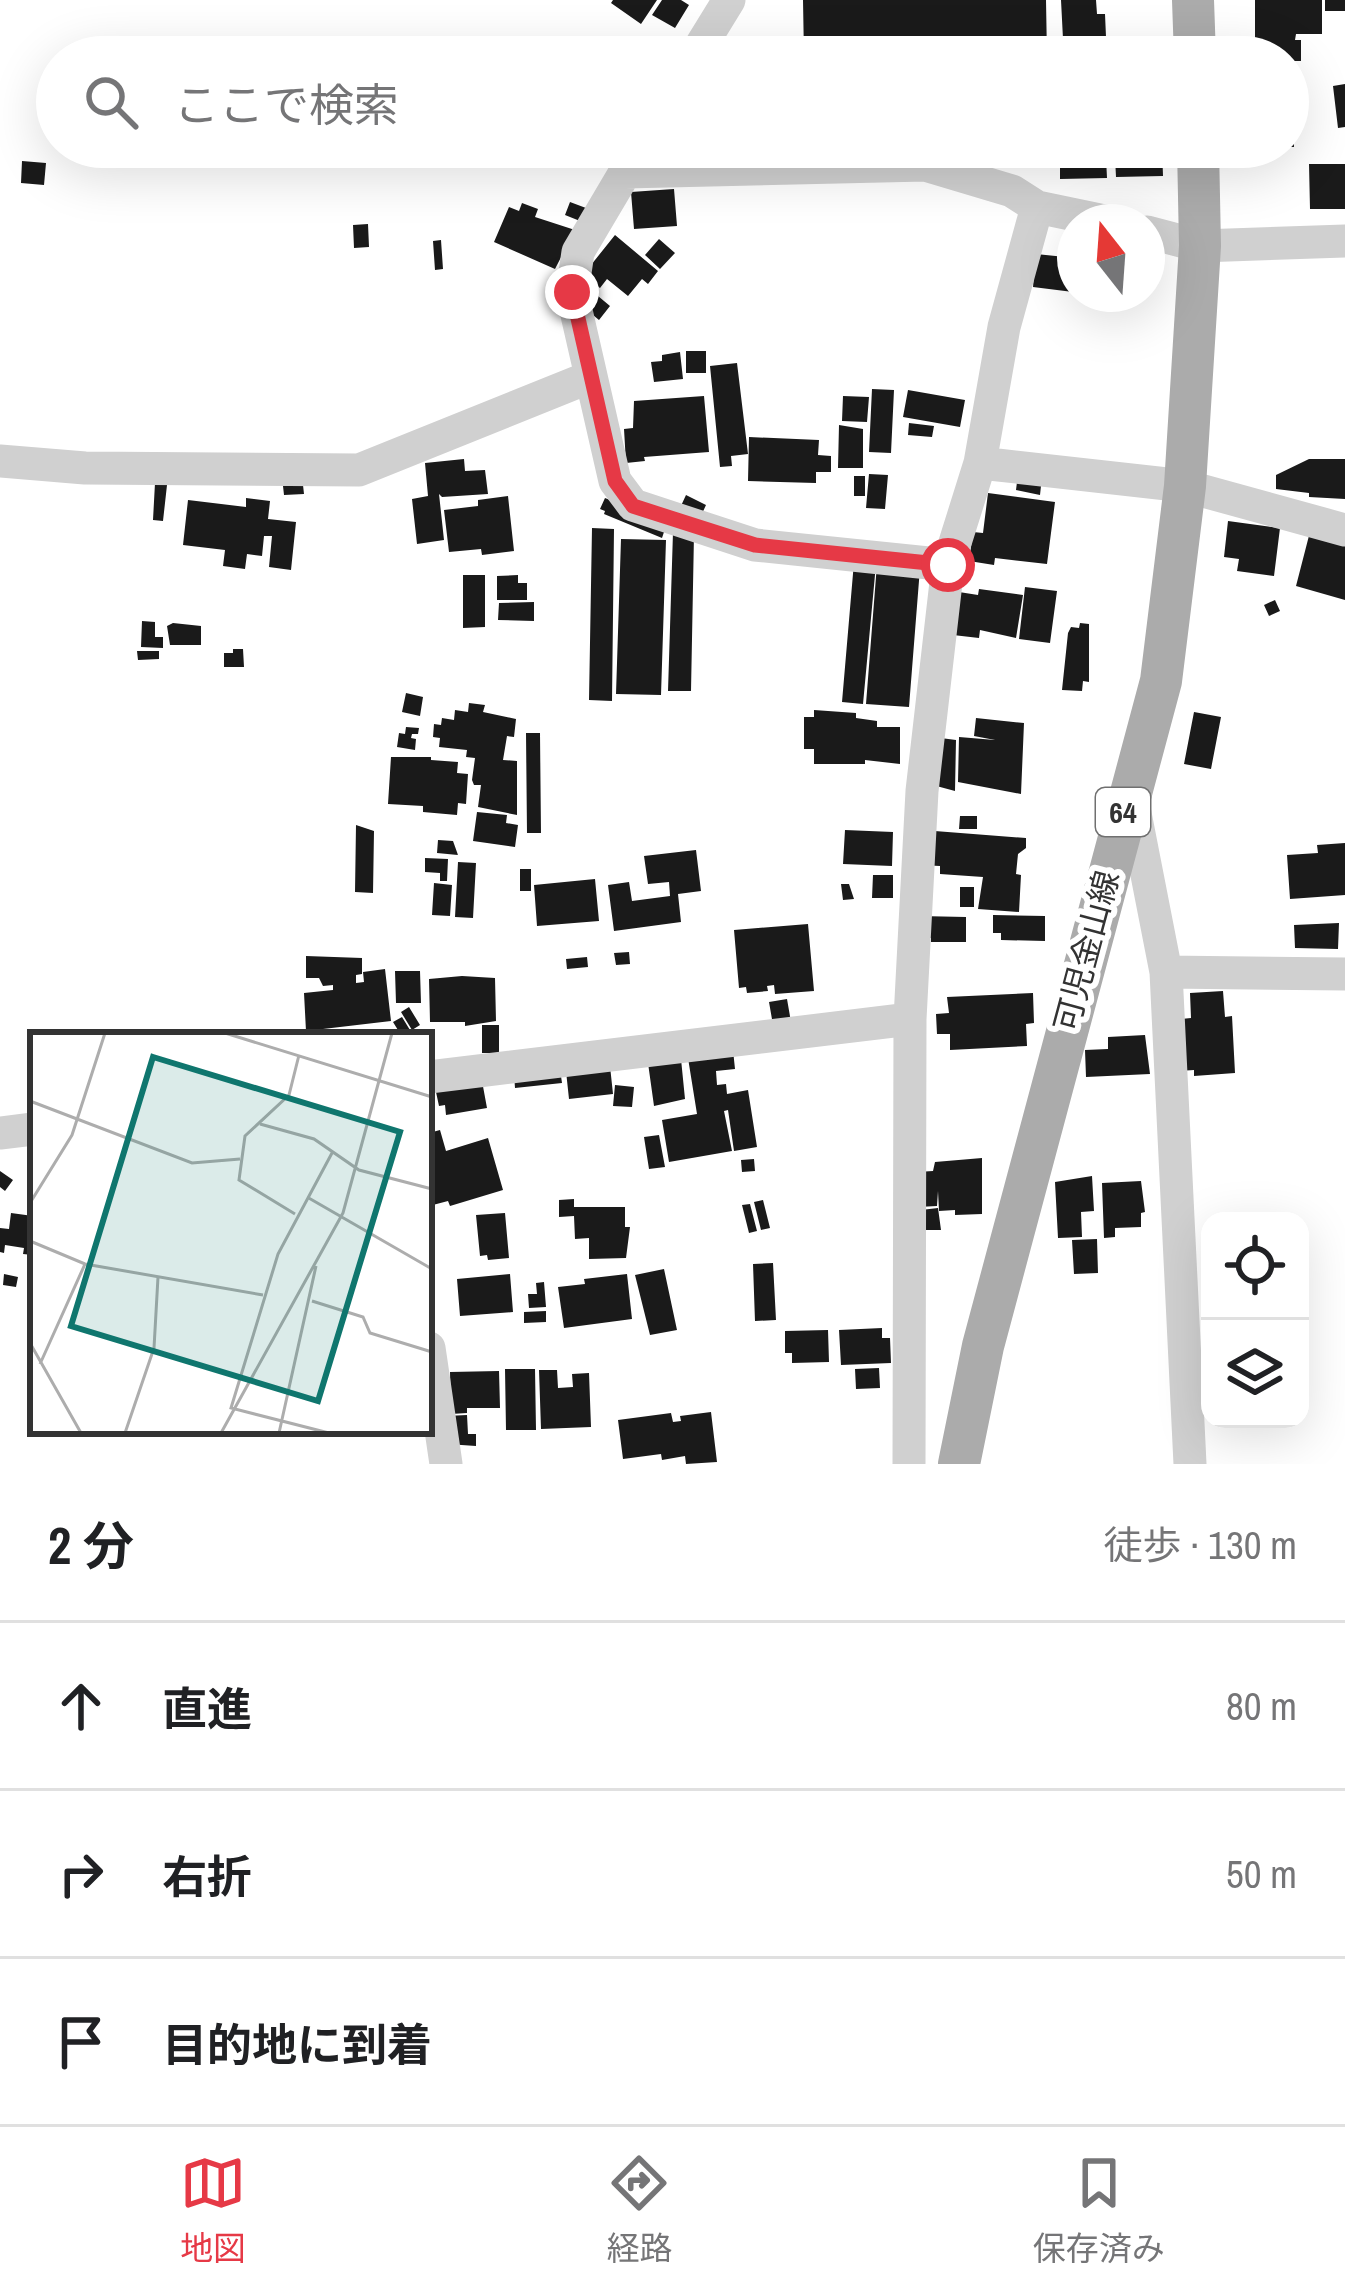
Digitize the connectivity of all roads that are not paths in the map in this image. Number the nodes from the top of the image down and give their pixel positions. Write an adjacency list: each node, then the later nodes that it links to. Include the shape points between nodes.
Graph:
1 (729, 0): 3 (street)
2 (1193, 0): 4 (main road)
3 (707, 36)
4 (1195, 36)
5 (628, 168): 13 (street, via 578,252 572,292)
6 (936, 168): 8 (street, via 1012,190)
7 (1198, 168): 12 (main road, 可児金山線 / 64)
8 (1037, 207): 9 (street); 15 (street, via 1004,327)
9 (1057, 211)
10 (1165, 237): 12 (street)
11 (1345, 242): 12 (street)
12 (1200, 246): 16 (main road, 可児金山線 / 64)
13 (590, 377): 14 (street, via 358,470); 18 (street, via 615,481 633,506 755,545)
14 (0, 461)
15 (980, 463): 16 (street); 18 (street)
16 (1185, 486): 17 (street); 19 (main road, 可児金山線 / 64, via 1161,681)
17 (1345, 530)
18 (948, 565): 22 (street, via 922,791)
19 (1130, 788): 20 (street); 29 (main road, 可児金山線 / 64)
20 (1166, 972): 21 (street); 30 (street)
21 (1345, 974)
22 (910, 1019): 23 (street); 28 (street)
23 (432, 1077)
24 (30, 1129): 25 (street)
25 (0, 1133)
26 (432, 1368): 27 (street)
27 (446, 1464)
28 (909, 1464)
29 (959, 1464)
30 (1190, 1464)

